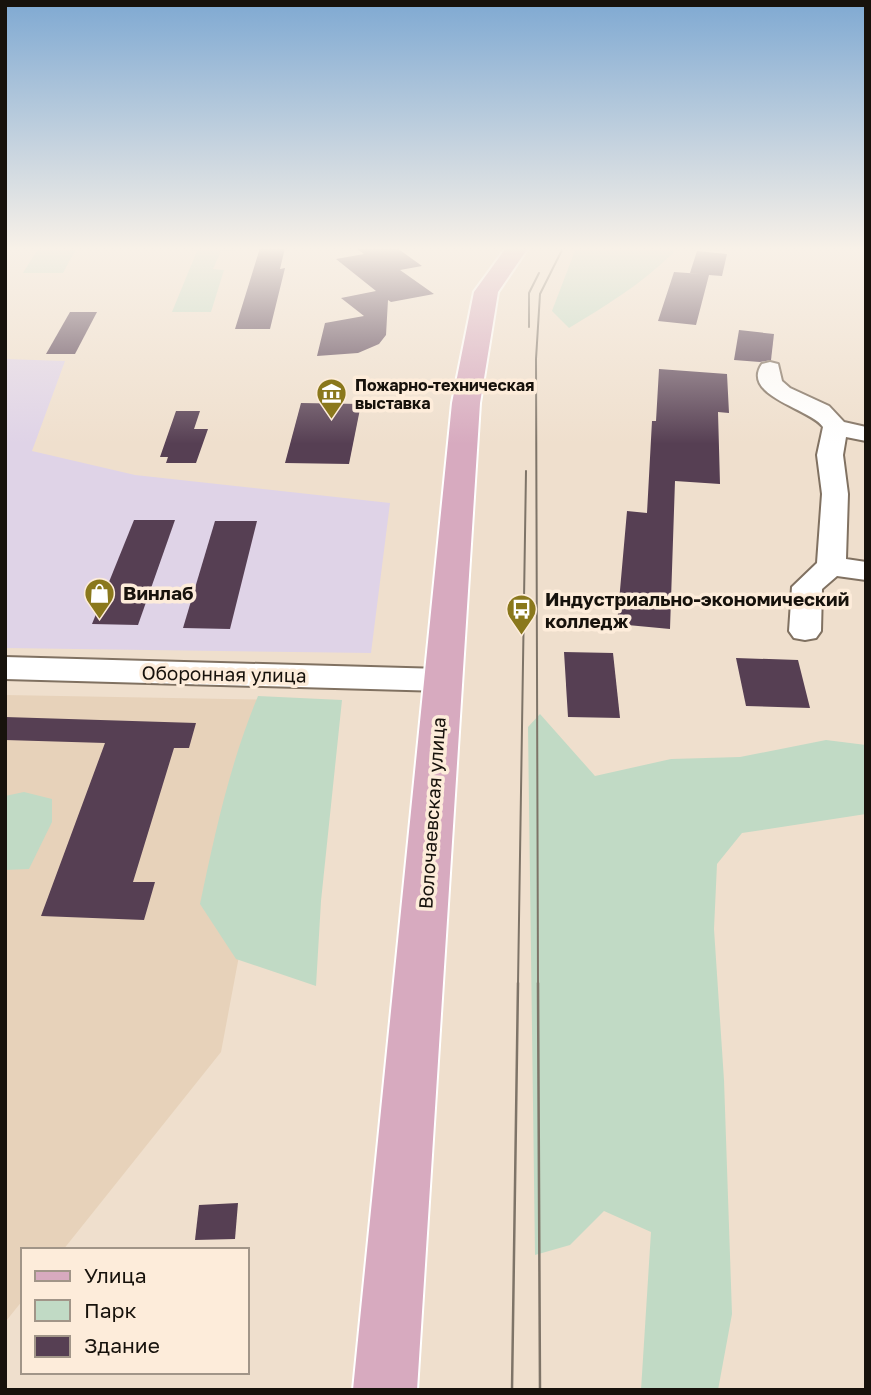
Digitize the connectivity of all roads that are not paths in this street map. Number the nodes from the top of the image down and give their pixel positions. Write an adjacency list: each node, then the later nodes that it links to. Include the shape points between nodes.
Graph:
1 (482, 313): 9 (main road, Волочаевская улица, via 468,392)
2 (770, 369): 3 (street, via 771,383 786,396 816,407)
3 (835, 427): 4 (street); 5 (street, via 830,456 835,494)
4 (866, 434)
5 (831, 566): 6 (street); 7 (street, via 807,587)
6 (866, 571)
7 (805, 631)
8 (5, 668): 9 (street, Оборонная улица)
9 (442, 680): 10 (main road, Волочаевская улица)
10 (385, 1390)

